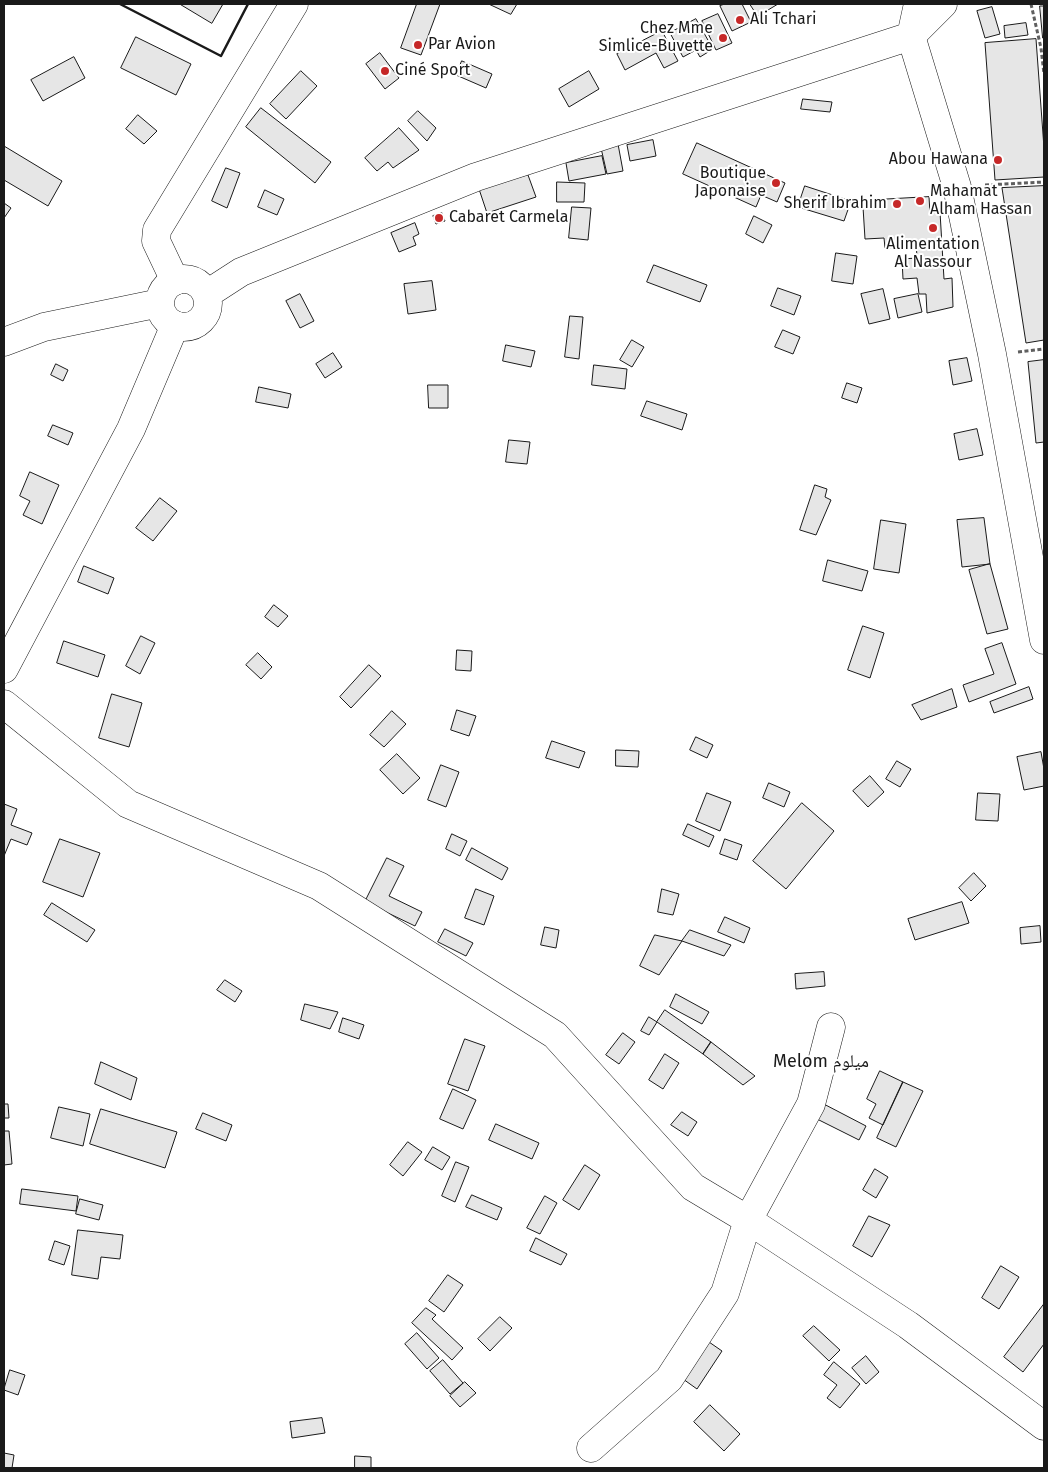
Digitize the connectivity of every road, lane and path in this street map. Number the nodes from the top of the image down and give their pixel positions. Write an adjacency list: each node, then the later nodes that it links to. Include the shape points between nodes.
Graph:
1 (294, 4): 9 (street, via 156,230 156,241)
2 (918, 4): 5 (street)
3 (944, 4): 5 (street)
4 (1031, 4): 6 (path)
5 (911, 36): 8 (street); 10 (street, via 476,177 241,272)
6 (1044, 74)
7 (1044, 182): 8 (path)
8 (957, 186): 13 (street, via 992,354)
9 (175, 281): 10 (street, via 194,281); 11 (street, via 162,294)
10 (207, 294): 11 (street, via 206,312 194,326 184,327)
11 (168, 314): 12 (street, via 44,327); 14 (street, via 131,429)
12 (4, 342)
13 (1044, 640)
14 (4, 669)
15 (4, 704): 17 (street, via 128,804 319,886 555,1035 693,1186)
16 (830, 1027): 17 (street, via 811,1104)
17 (748, 1220): 18 (street, via 908,1325); 19 (street, via 725,1293 669,1379)
18 (1044, 1426)
19 (591, 1448)

